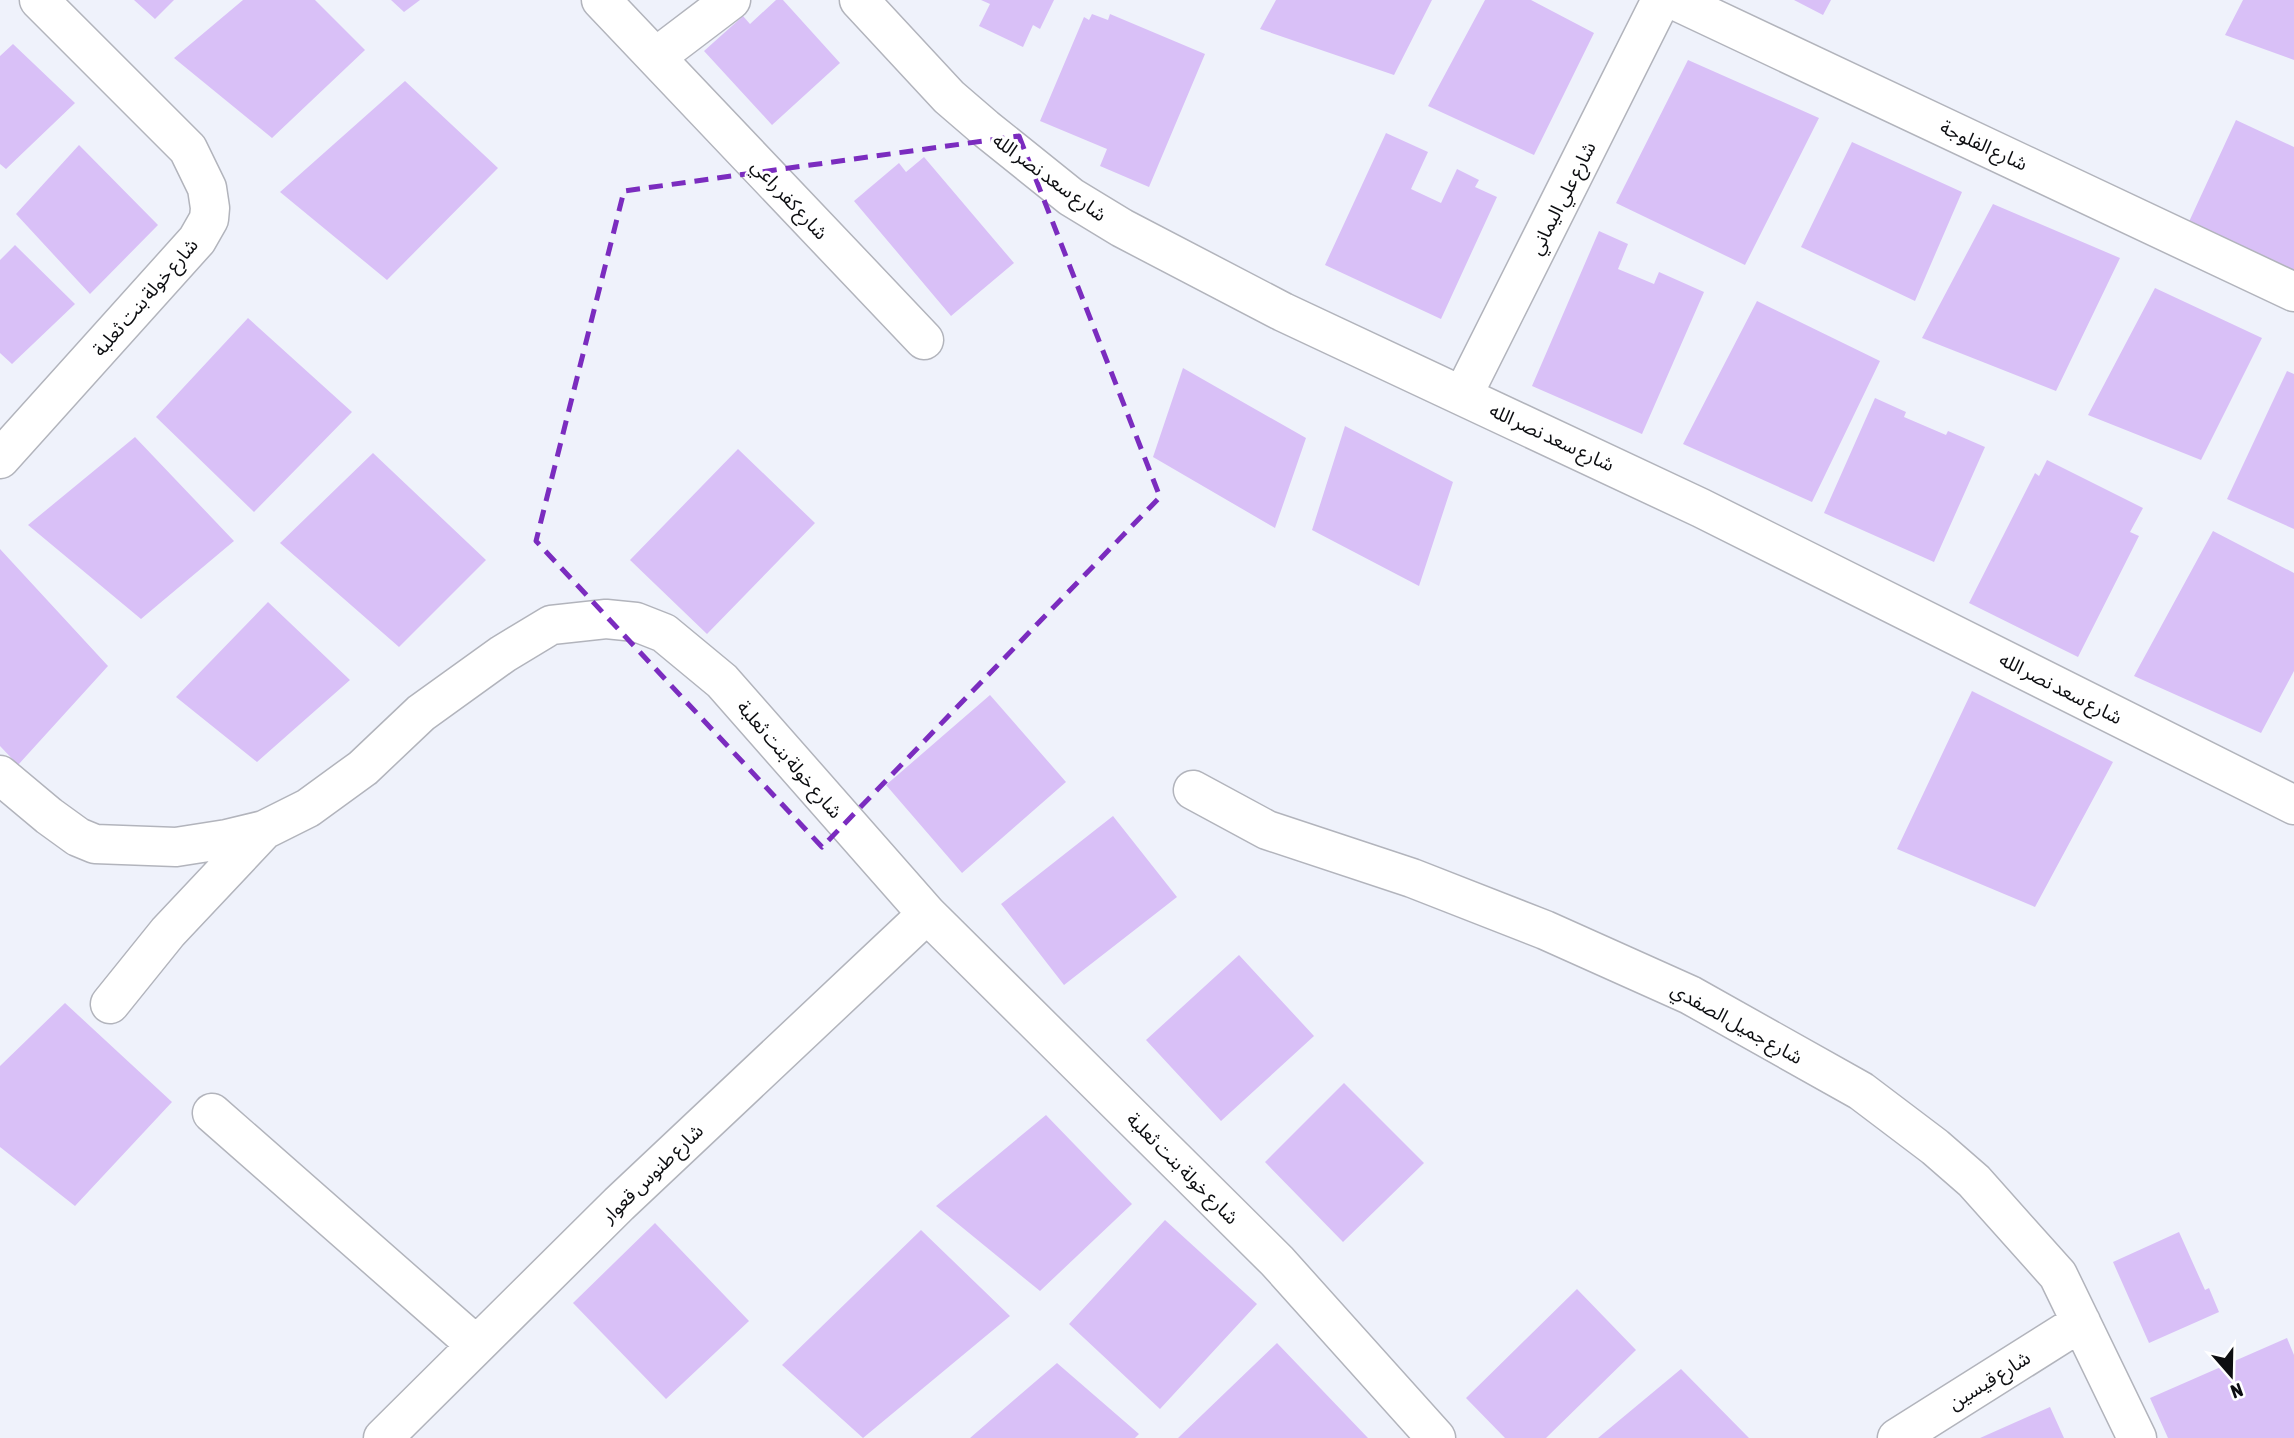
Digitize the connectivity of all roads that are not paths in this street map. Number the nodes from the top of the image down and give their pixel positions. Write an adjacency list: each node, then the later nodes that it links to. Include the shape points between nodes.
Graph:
1 (39, 0): 11 (street, شارع خولة بنت ثعلبة, via 188,149 207,188 210,208 197,240)
2 (601, 0): 7 (street, شارع كفر راعي)
3 (731, 0): 7 (street)
4 (859, 0): 10 (street, شارع سعد نصر الله, via 949,97 1070,197 1201,272)
5 (1661, 0): 10 (street, شارع علي اليماني)
6 (1674, 0): 8 (street, شارع الفلوجة)
7 (656, 57): 9 (street, شارع كفر راعي)
8 (2294, 292)
9 (924, 340)
10 (1463, 395): 14 (street, شارع سعد نصر الله, via 1701,508)
11 (0, 459)
12 (0, 775): 15 (street, شارع خولة بنت ثعلبة, via 49,816 94,844 176,847)
13 (1193, 790): 19 (street, شارع جميل الصفدي, via 1267,830 1412,878 1642,973 1861,1091 1974,1181 2058,1275)
14 (2294, 805)
15 (264, 830): 16 (street, شارع خولة بنت ثعلبة, via 308,808 363,768 421,713 551,625 606,619 636,622 664,633 722,681); 17 (street, via 168,932)
16 (927, 914): 20 (street, شارع طنوس قعوار); 22 (street, شارع خولة بنت ثعلبة, via 1277,1261)
17 (110, 1004)
18 (212, 1113): 20 (street)
19 (2081, 1322): 23 (street, شارع قيسين); 24 (street, شارع جميل الصفدي)
20 (476, 1345): 21 (street, شارع طنوس قعوار)
21 (383, 1438)
22 (1436, 1438)
23 (1896, 1438)
24 (2137, 1438)

